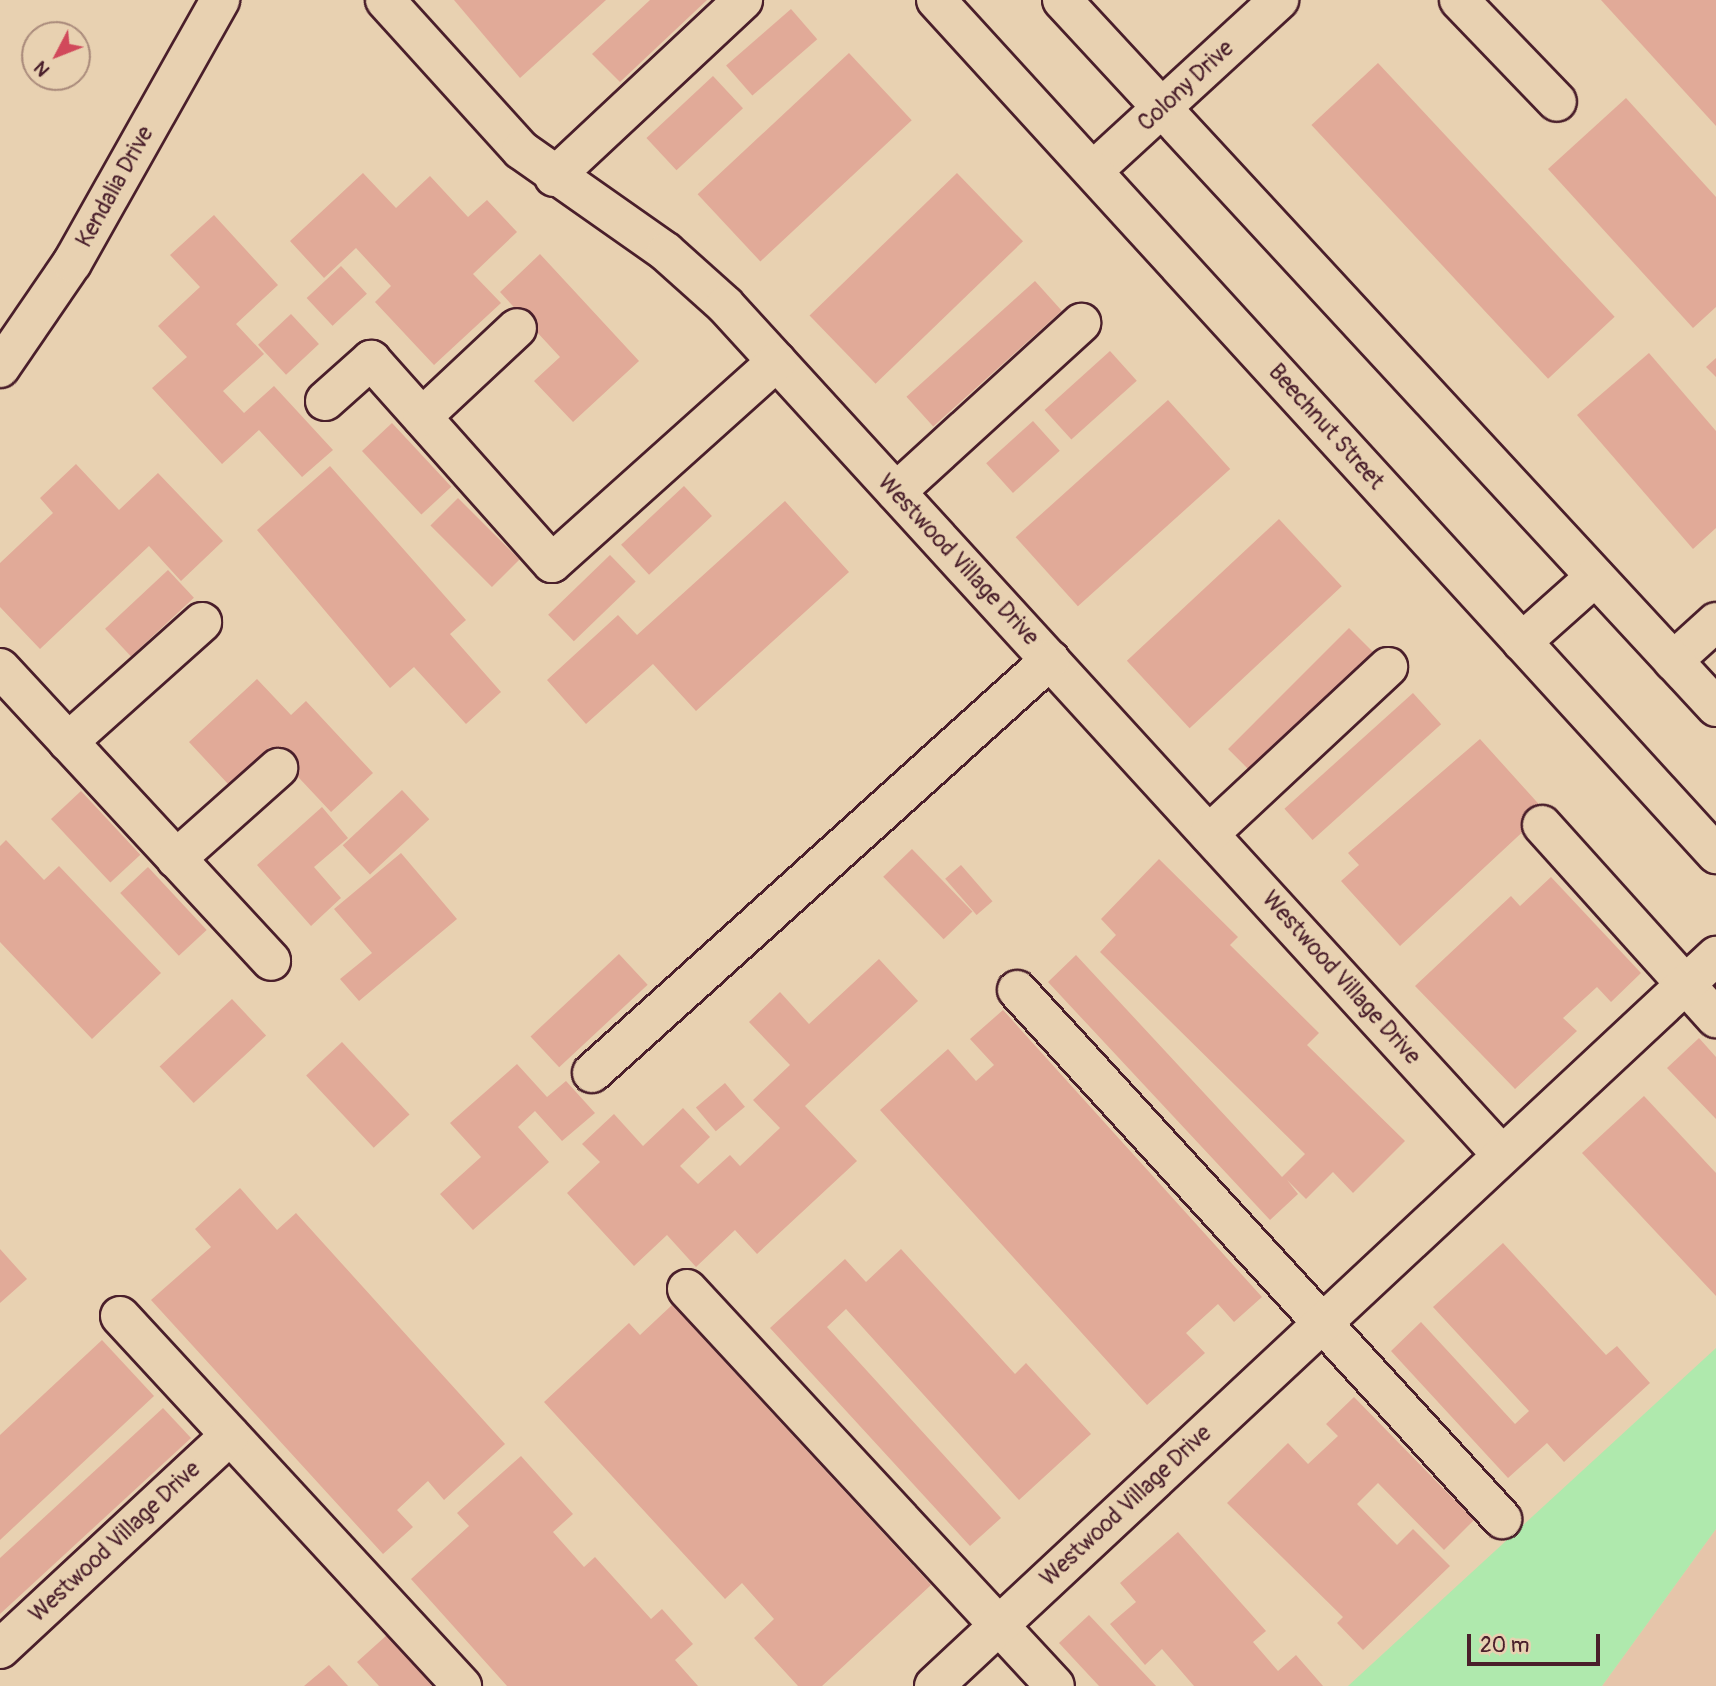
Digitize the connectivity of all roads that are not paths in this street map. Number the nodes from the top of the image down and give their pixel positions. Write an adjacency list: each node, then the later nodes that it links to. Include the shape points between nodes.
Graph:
1 (220, 0): 15 (street, Kendalia Drive, via 72,262)
2 (385, 0): 11 (street, Westwood Village Drive, via 521,150)
3 (743, 0): 11 (street)
4 (936, 0): 10 (street, Beechnut Street)
5 (1062, 0): 9 (street)
6 (1279, 0): 9 (street, Colony Drive)
7 (1459, 0): 8 (street)
8 (1558, 102)
9 (1162, 108): 10 (street, Colony Drive); 19 (street)
10 (1093, 171): 22 (street, Beechnut Street)
11 (554, 177): 14 (street, Westwood Village Drive, via 666,253)
12 (1081, 323): 18 (street)
13 (517, 328): 17 (street)
14 (777, 361): 17 (street, via 552,563); 18 (street, Westwood Village Drive)
15 (0, 368)
16 (325, 401): 17 (street, via 371,360)
17 (422, 417)
18 (895, 492): 23 (street, Westwood Village Drive)
19 (1595, 576): 22 (street); 24 (street)
20 (202, 622): 28 (street)
21 (1716, 622): 24 (street)
22 (1522, 642): 32 (street, Beechnut Street)
23 (1050, 660): 31 (street, Westwood Village Drive); 39 (street)
24 (1673, 661): 27 (street)
25 (1388, 667): 31 (street)
26 (0, 668): 28 (street)
27 (1716, 707)
28 (68, 742): 33 (street)
29 (278, 768): 33 (street)
30 (1542, 825): 36 (street)
31 (1209, 834): 40 (street, Westwood Village Drive)
32 (1716, 854)
33 (176, 859): 35 (street)
34 (1716, 957): 36 (street, Westwood Village Drive)
35 (271, 961)
36 (1686, 984): 38 (street); 40 (street, Westwood Village Drive)
37 (1017, 990): 43 (street)
38 (1716, 1018)
39 (592, 1073)
40 (1501, 1154): 43 (street, Westwood Village Drive)
41 (687, 1289): 46 (street)
42 (120, 1316): 44 (street)
43 (1322, 1322): 45 (street); 46 (street, Westwood Village Drive)
44 (230, 1435): 47 (street, Westwood Village Drive); 48 (street)
45 (1503, 1519)
46 (999, 1625): 49 (street, Westwood Village Drive); 50 (street)
47 (0, 1648)
48 (462, 1686)
49 (934, 1686)
50 (1055, 1686)

